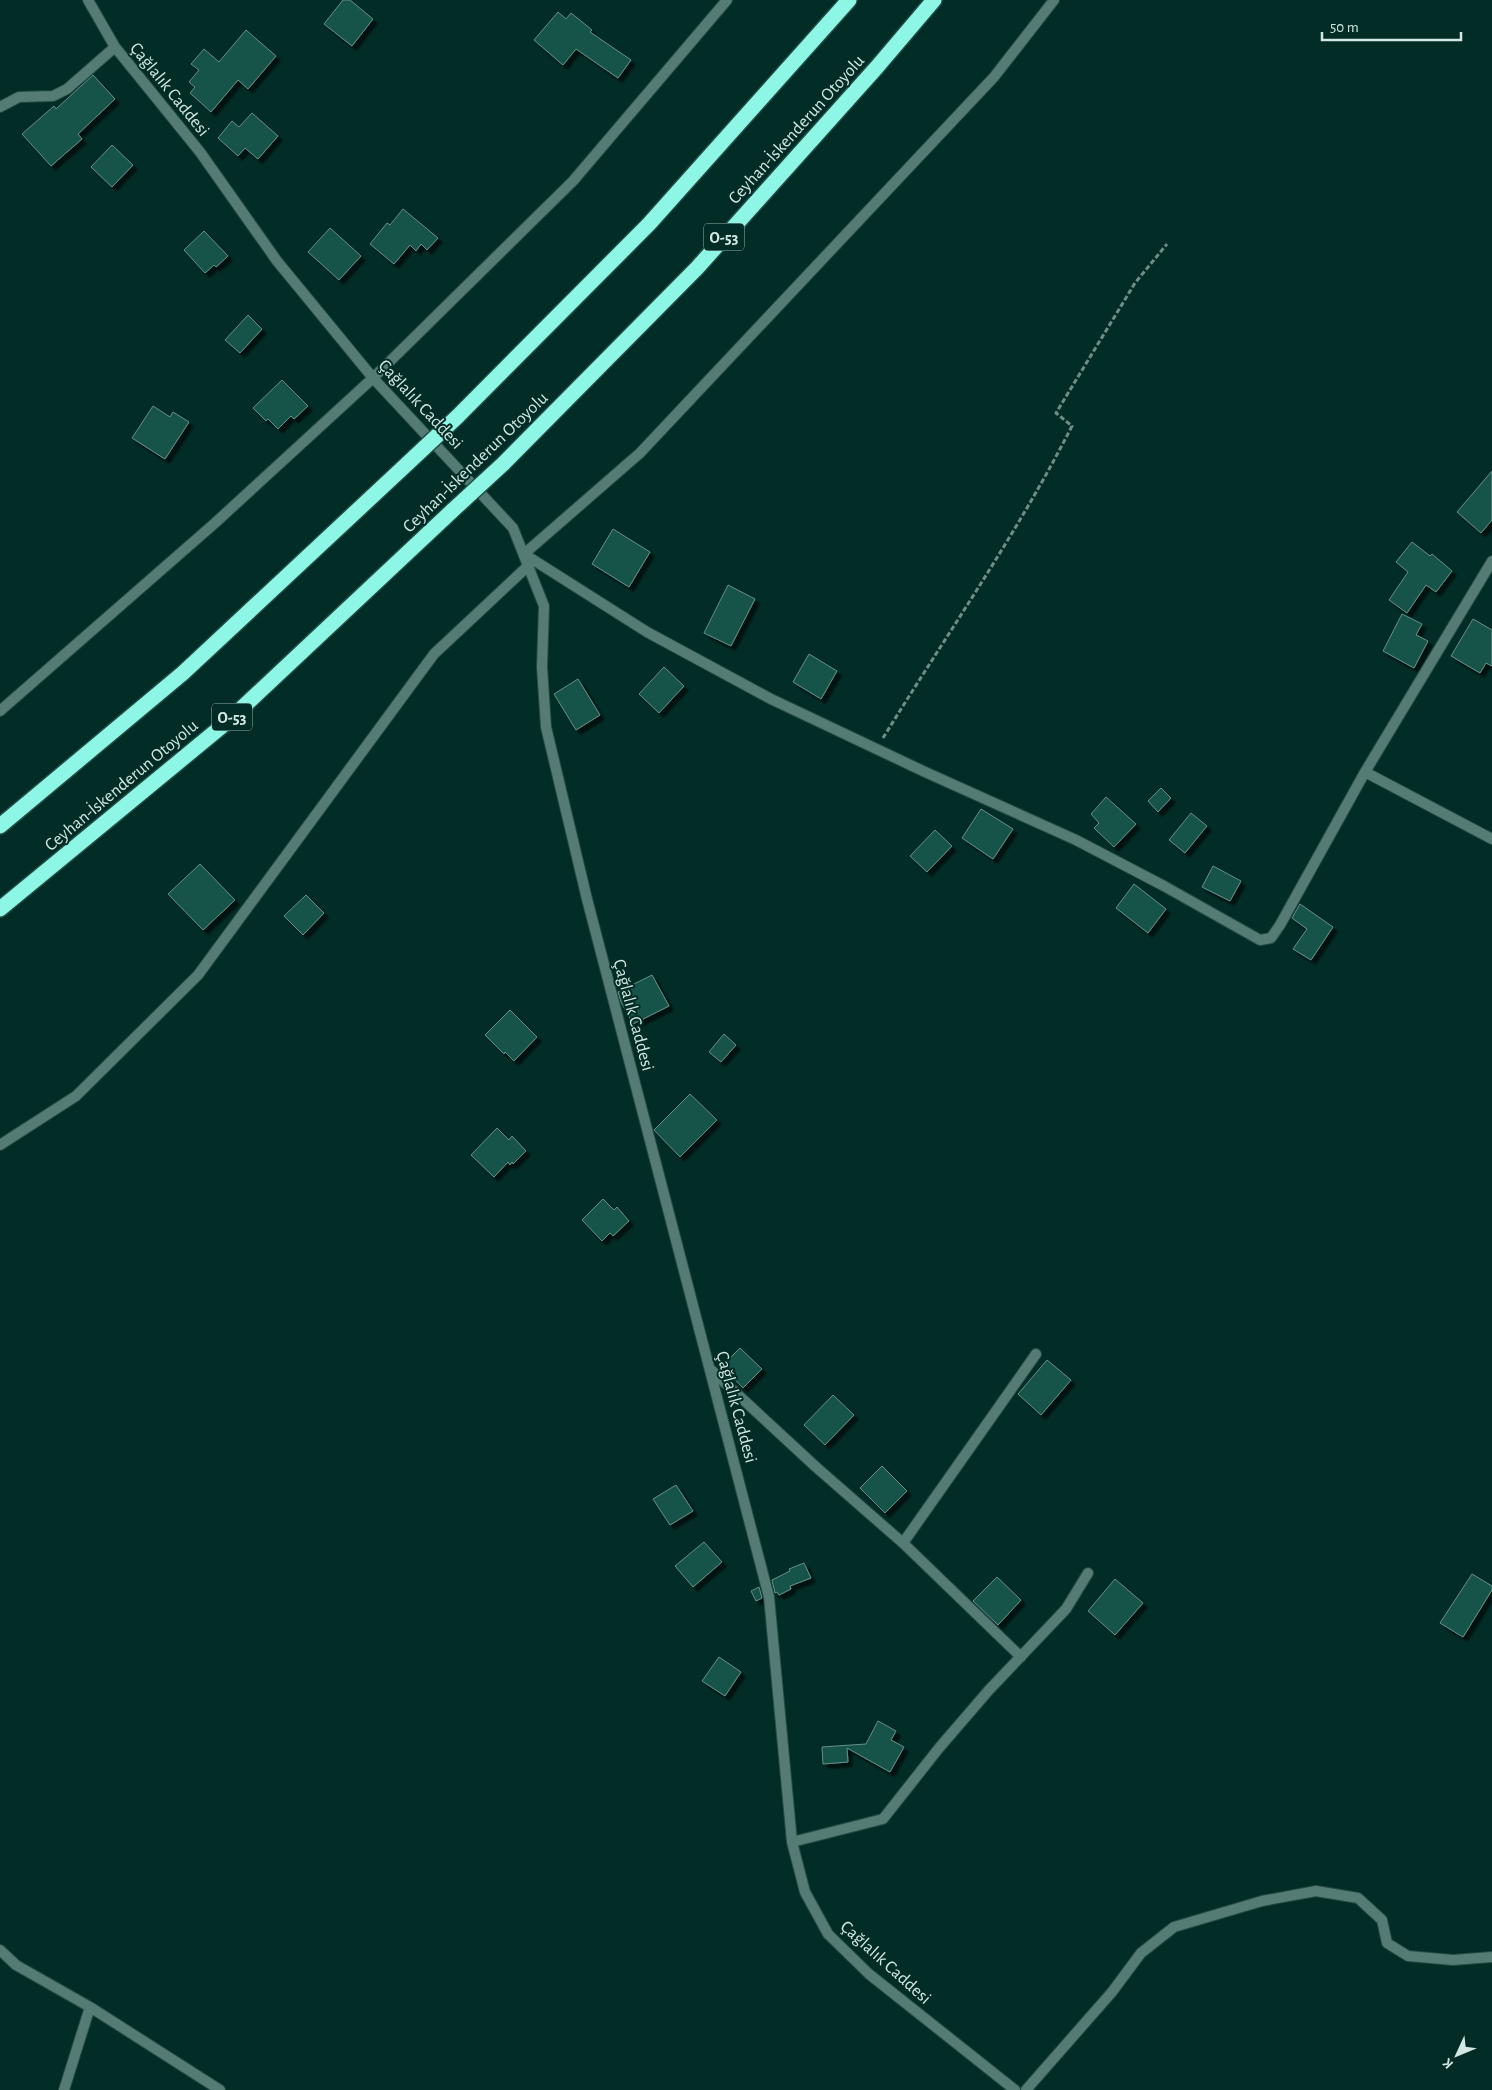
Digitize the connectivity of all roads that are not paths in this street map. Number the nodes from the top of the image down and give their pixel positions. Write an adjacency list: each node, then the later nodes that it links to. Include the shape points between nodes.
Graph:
1 (88, 0): 6 (street, Çağlalık Caddesi)
2 (726, 0): 8 (street, via 573,181)
3 (849, 0): 14 (highway, bridge, via 649,224 457,417 183,673)
4 (934, 0): 16 (highway, Ceyhan-İskenderun Otoyolu / O-53, bridge, via 696,268 503,464 227,722)
5 (1054, 0): 9 (street, via 994,77 640,453)
6 (115, 47): 7 (street, via 67,89 53,96 19,97); 8 (street, Çağlalık Caddesi, via 200,152 277,262)
7 (0, 106)
8 (373, 378): 9 (street, Çağlalık Caddesi, via 514,528); 12 (street, via 215,523)
9 (524, 554): 11 (street, Çağlalık Caddesi); 13 (street, via 647,632 771,699 1076,840 1260,940 1271,938 1280,925)
10 (1492, 561): 13 (street)
11 (529, 565): 17 (street, via 434,654 198,975 76,1096); 19 (street, Çağlalık Caddesi, via 544,606 542,668 546,727 587,899)
12 (0, 711)
13 (1365, 772): 15 (street)
14 (0, 826)
15 (1492, 839)
16 (0, 909)
17 (0, 1145)
18 (1036, 1354): 20 (street)
19 (710, 1369): 20 (street, via 816,1467); 23 (street, Çağlalık Caddesi, via 770,1597)
20 (904, 1542): 22 (street)
21 (1088, 1573): 22 (street, via 1066,1609)
22 (1021, 1657): 23 (street, via 945,1741 883,1819)
23 (792, 1842): 29 (street, Çağlalık Caddesi, via 805,1892 828,1934 869,1974)
24 (0, 1950): 26 (street, via 16,1965)
25 (1492, 1957): 30 (street, via 1453,1960 1408,1956 1387,1943 1382,1920 1358,1898 1316,1891 1254,1904 1174,1927 1141,1953 1112,1992)
26 (90, 2007): 27 (street); 28 (street)
27 (64, 2090)
28 (220, 2090)
29 (1015, 2090)
30 (1026, 2090)

